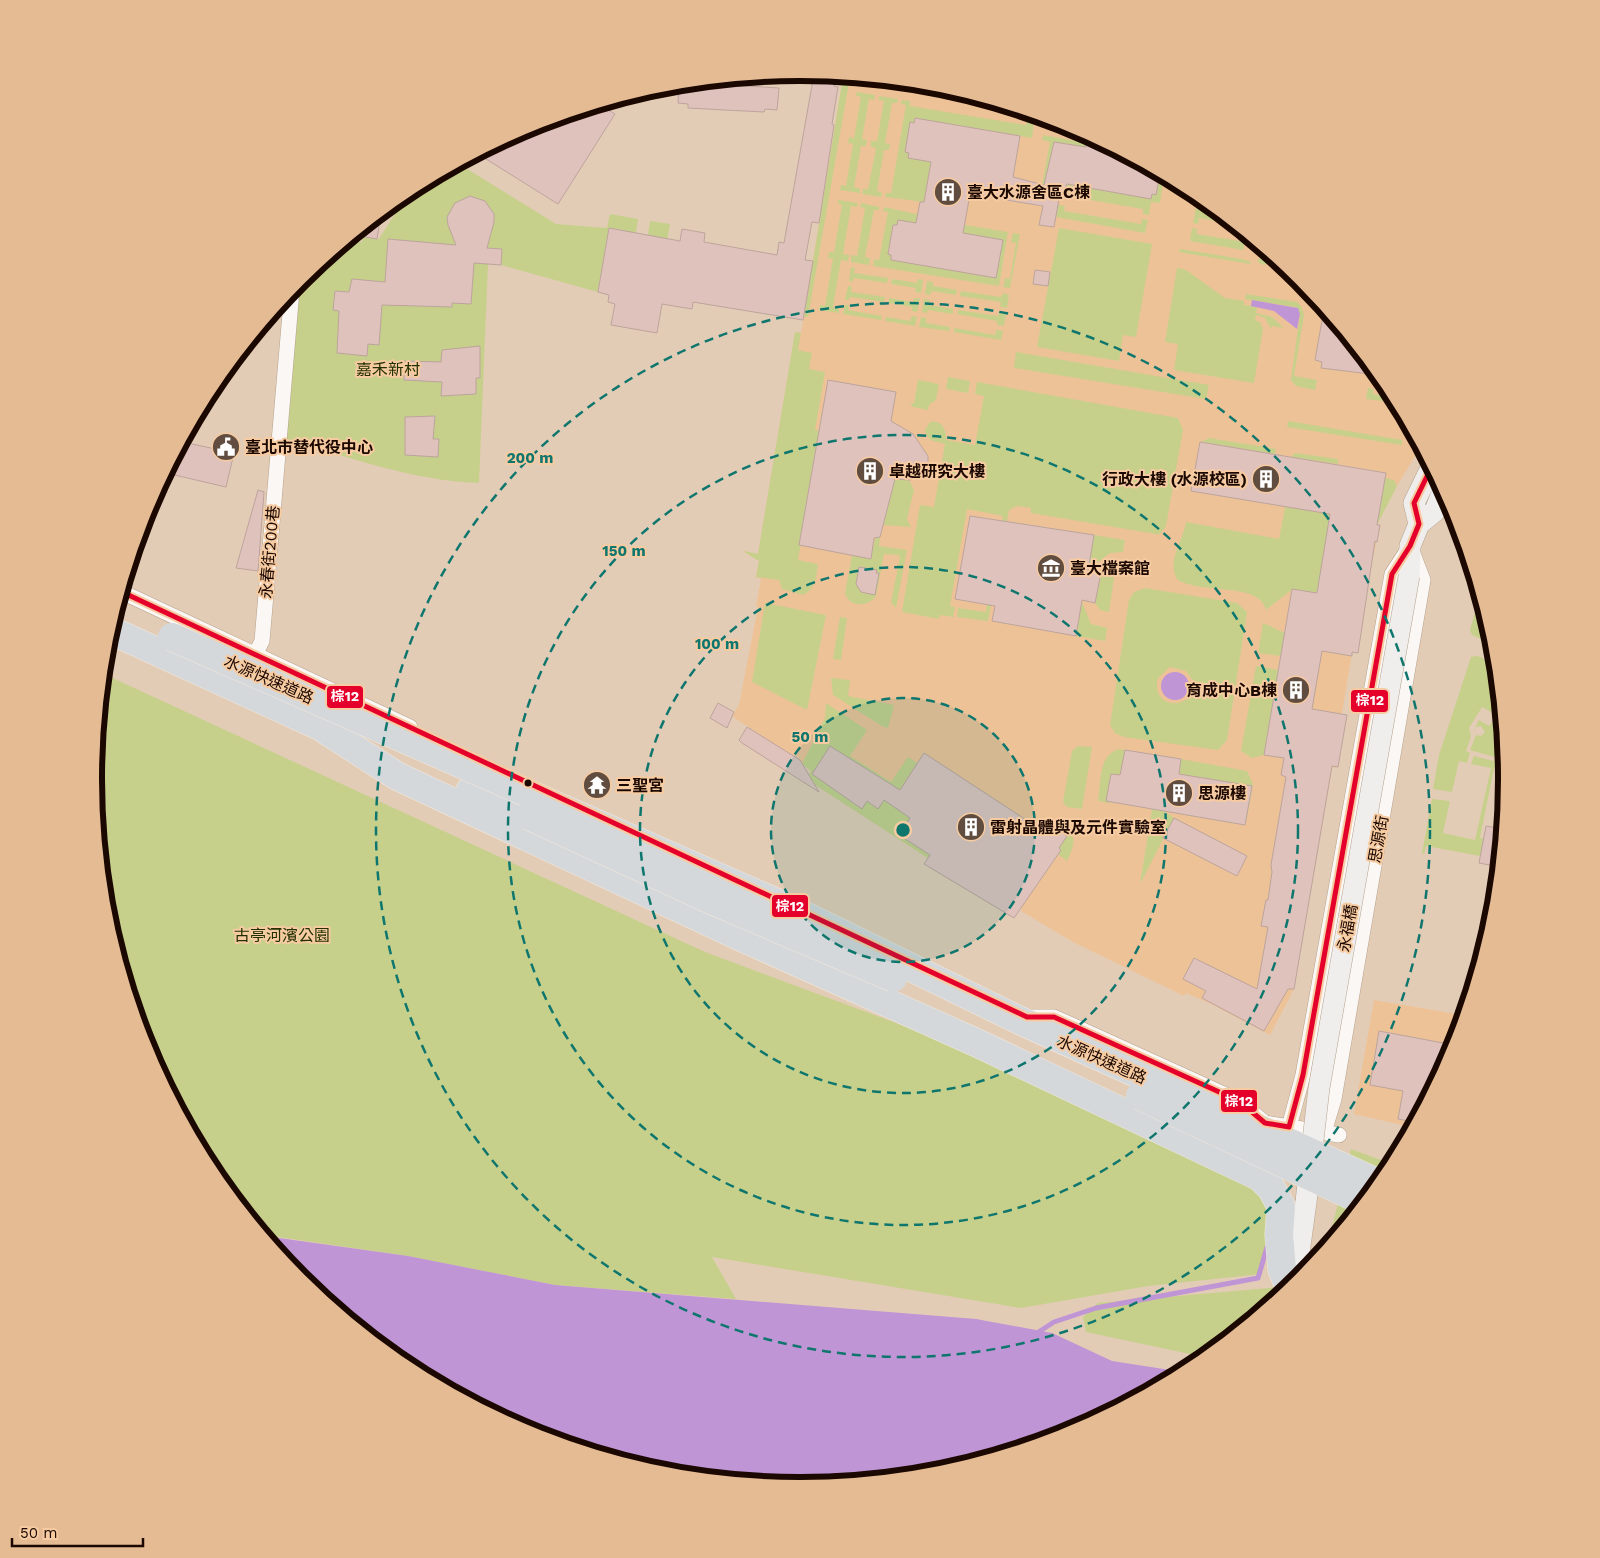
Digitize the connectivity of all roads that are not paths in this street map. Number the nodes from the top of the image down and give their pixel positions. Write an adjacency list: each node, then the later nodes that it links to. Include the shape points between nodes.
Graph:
1 (291, 303): 10 (street, 永春街200巷, via 262,641)
2 (1428, 474): 4 (street, via 1414,503)
3 (1439, 500): 4 (street, 思源街, via 1435,511)
4 (1419, 524): 5 (street, 思源街)
5 (1410, 546): 6 (street, 思源街); 15 (street, 思源街, via 1392,574 1303,1075); 16 (street, 思源街, via 1423,580 1334,1099)
6 (1409, 576): 20 (street, 永福橋, bridge, via 1319,1088)
7 (127, 594): 10 (street)
8 (122, 615): 18 (highway, 水源快速道路, bridge, via 789,908 1021,1021)
9 (118, 634): 11 (highway, 水源快速道路)
10 (255, 655): 12 (street)
11 (324, 728): 19 (highway, 水源快速道路, bridge, via 529,816 713,902 898,980); 22 (highway, via 397,776 743,938 977,1042 1260,1177 1281,1206 1279,1235)
12 (1027, 1017): 13 (street); 14 (street, via 1054,1017 1239,1101)
13 (1046, 1032): 14 (street, via 1060,1051 1228,1129); 20 (street, bridge, via 1067,1036 1266,1129 1285,1148 1298,1173)
14 (1265, 1123): 15 (street)
15 (1289, 1127): 16 (street)
16 (1324, 1132): 17 (street)
17 (1339, 1135)
18 (1371, 1180)
19 (1358, 1199)
20 (1306, 1202): 21 (street, 永福橋)
21 (1297, 1268)
22 (1286, 1279)

